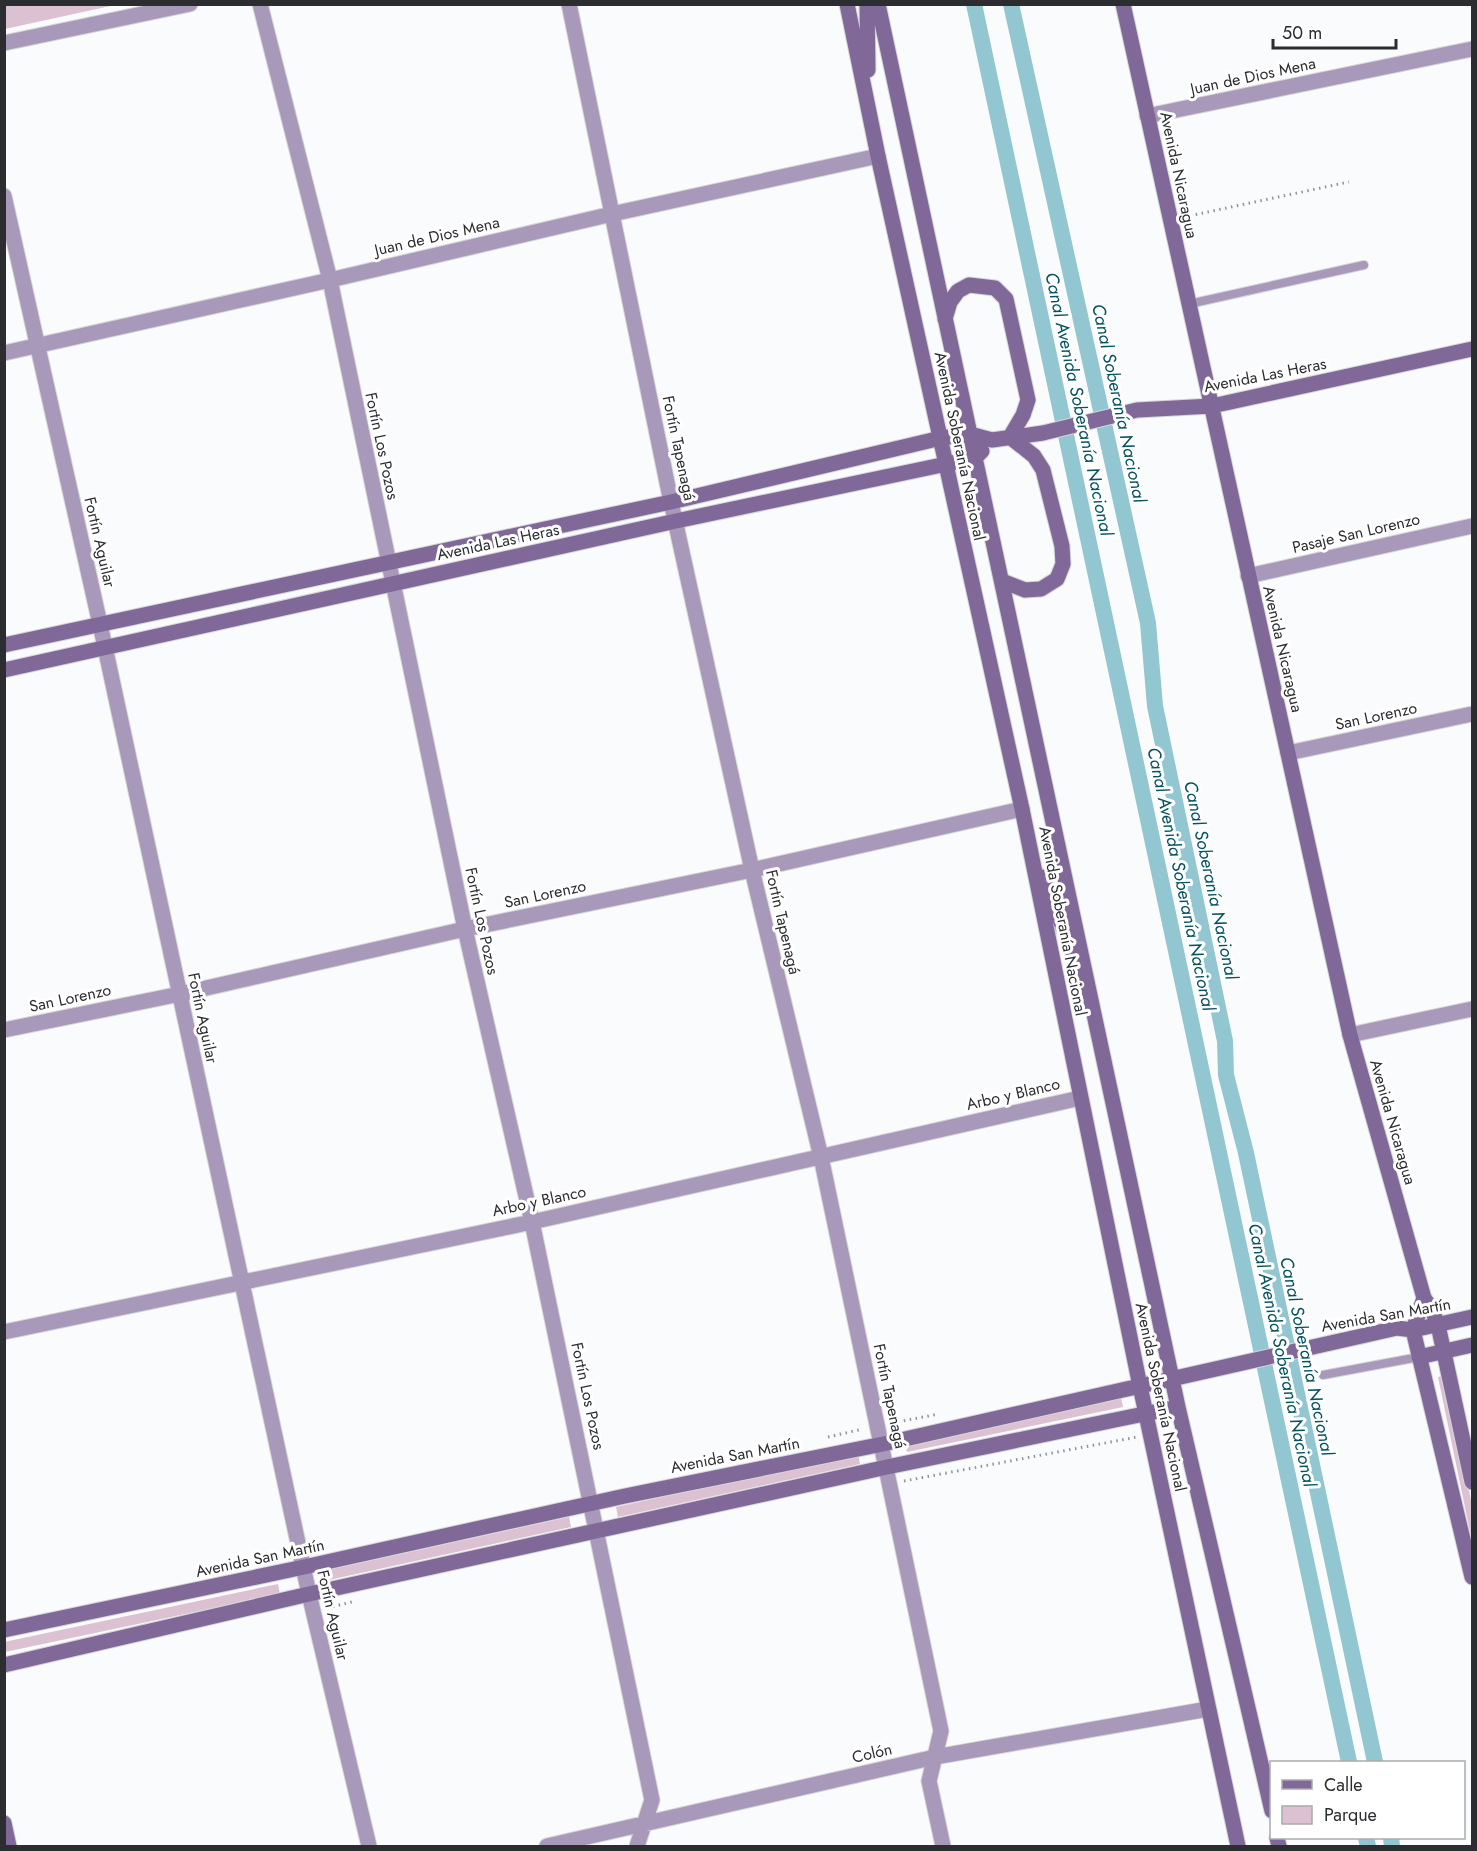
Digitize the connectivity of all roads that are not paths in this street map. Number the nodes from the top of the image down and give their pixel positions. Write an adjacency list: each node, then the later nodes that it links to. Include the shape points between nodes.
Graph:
1 (190, 4): 8 (street)
2 (260, 4): 16 (street, Fortín Los Pozos)
3 (569, 4): 14 (street, Fortín Tapenagá)
4 (847, 4): 10 (main road, Avenida Soberanía Nacional)
5 (867, 4): 10 (main road)
6 (878, 4): 18 (main road, Avenida Soberanía Nacional)
7 (1123, 4): 11 (main road, Avenida Nicaragua)
8 (4, 43)
9 (1473, 49): 11 (street, Juan de Dios Mena)
10 (868, 106): 12 (main road, Avenida Soberanía Nacional)
11 (1147, 116): 17 (main road, Avenida Nicaragua)
12 (878, 156): 14 (street, Juan de Dios Mena); 25 (main road, Avenida Soberanía Nacional)
13 (4, 196): 19 (street, Fortín Aguilar)
14 (612, 214): 16 (street, Juan de Dios Mena); 29 (street, Fortín Tapenagá)
15 (1364, 265): 17 (lane)
16 (330, 280): 19 (street, Juan de Dios Mena); 32 (street, Fortín Los Pozos)
17 (1189, 304): 22 (main road, Avenida Nicaragua)
18 (945, 319): 23 (main road, Avenida Soberanía Nacional); 24 (main road, via 950,302 969,285 995,288 1006,299 1028,400)
19 (37, 346): 21 (street, Juan de Dios Mena); 36 (street, Fortín Aguilar)
20 (1473, 349): 22 (main road, Avenida Las Heras)
21 (4, 353)
22 (1212, 406): 24 (main road, Avenida Las Heras, via 1137,410 1043,434); 33 (main road, Avenida Nicaragua)
23 (970, 434): 25 (main road, Avenida Las Heras); 26 (main road, Avenida Las Heras); 27 (main road, Avenida Soberanía Nacional)
24 (1010, 437): 26 (main road, Avenida Las Heras); 34 (main road, via 1034,456 1043,470 1063,564 1057,579 1041,589 1024,590)
25 (941, 438): 28 (main road, Avenida Soberanía Nacional); 29 (main road, Avenida Las Heras)
26 (992, 440): 27 (main road)
27 (975, 458): 28 (main road, Avenida Las Heras); 34 (main road, Avenida Soberanía Nacional)
28 (946, 464): 30 (main road, Avenida Las Heras); 42 (main road, Avenida Soberanía Nacional)
29 (671, 502): 30 (street, Fortín Tapenagá); 32 (main road, Avenida Las Heras)
30 (676, 521): 35 (main road, Avenida Las Heras); 44 (street, Fortín Tapenagá)
31 (1473, 526): 33 (street, Pasaje San Lorenzo)
32 (388, 564): 35 (street, Fortín Los Pozos); 36 (main road, Avenida Las Heras)
33 (1248, 576): 41 (main road, Avenida Nicaragua)
34 (1002, 581): 47 (main road, Avenida Soberanía Nacional)
35 (392, 584): 38 (main road, Avenida Las Heras); 45 (street, Fortín Los Pozos)
36 (100, 624): 37 (main road, Avenida Las Heras); 38 (street, Fortín Aguilar)
37 (4, 645)
38 (105, 647): 39 (main road, Avenida Las Heras); 46 (street, Fortín Aguilar)
39 (4, 670)
40 (1473, 714): 41 (street, San Lorenzo)
41 (1288, 753): 50 (main road, Avenida Nicaragua)
42 (1022, 809): 43 (main road, Avenida Soberanía Nacional); 44 (street, San Lorenzo)
43 (1028, 841): 47 (main road); 51 (main road, Avenida Soberanía Nacional)
44 (752, 870): 45 (street, San Lorenzo); 52 (street, Fortín Tapenagá)
45 (465, 929): 46 (street, San Lorenzo); 53 (street, Fortín Los Pozos)
46 (180, 994): 49 (street, San Lorenzo); 54 (street, Fortín Aguilar)
47 (1092, 998): 64 (main road, Avenida Soberanía Nacional)
48 (1473, 1009): 50 (street)
49 (4, 1030)
50 (1350, 1035): 55 (main road, Avenida Nicaragua)
51 (1080, 1098): 52 (street, Arbo y Blanco); 65 (main road, Avenida Soberanía Nacional)
52 (821, 1157): 53 (street, Arbo y Blanco); 68 (street, Fortín Tapenagá)
53 (532, 1222): 54 (street, Arbo y Blanco); 71 (street, Fortín Los Pozos)
54 (243, 1283): 59 (street, Arbo y Blanco); 73 (street, Fortín Aguilar)
55 (1424, 1298): 57 (main road, Avenida Nicaragua); 58 (main road)
56 (1473, 1317): 57 (main road, Avenida San Martín)
57 (1438, 1325): 58 (main road, Avenida San Martín); 61 (main road, Avenida Nicaragua)
58 (1413, 1330): 62 (main road); 64 (main road, Avenida San Martín, via 1396,1328)
59 (4, 1332)
60 (1473, 1345): 61 (main road)
61 (1444, 1351): 62 (main road); 70 (main road, Avenida Nicaragua)
62 (1419, 1357): 63 (lane); 74 (main road)
63 (1323, 1375)
64 (1173, 1378): 65 (main road, Avenida San Martín); 66 (main road, Avenida Soberanía Nacional)
65 (1140, 1386): 67 (main road, Avenida Soberanía Nacional); 68 (main road, Avenida San Martín)
66 (1178, 1407): 67 (main road); 80 (main road, Avenida Soberanía Nacional)
67 (1146, 1414): 69 (main road); 78 (main road, Avenida Soberanía Nacional)
68 (883, 1444): 69 (street, Fortín Tapenagá); 71 (main road, Avenida San Martín)
69 (887, 1467): 72 (main road); 79 (street, Fortín Tapenagá, via 941,1731)
70 (1473, 1482)
71 (592, 1503): 72 (street, Fortín Los Pozos); 73 (main road, Avenida San Martín)
72 (597, 1531): 75 (main road); 82 (street, Fortín Los Pozos, via 652,1800)
73 (304, 1567): 75 (street, Fortín Aguilar); 76 (main road, Avenida San Martín)
74 (1473, 1577)
75 (309, 1594): 77 (main road); 84 (street, Fortín Aguilar)
76 (4, 1630)
77 (4, 1665)
78 (1208, 1709): 79 (street, Colón); 88 (main road, Avenida Soberanía Nacional)
79 (934, 1757): 82 (street, Colón); 87 (street, Fortín Tapenagá, via 930,1781)
80 (1270, 1802)
81 (4, 1823): 83 (main road)
82 (645, 1823): 85 (street, Colón); 86 (street, Fortín Los Pozos)
83 (9, 1846)
84 (369, 1846)
85 (547, 1846)
86 (637, 1846)
87 (943, 1846)
88 (1238, 1846)

